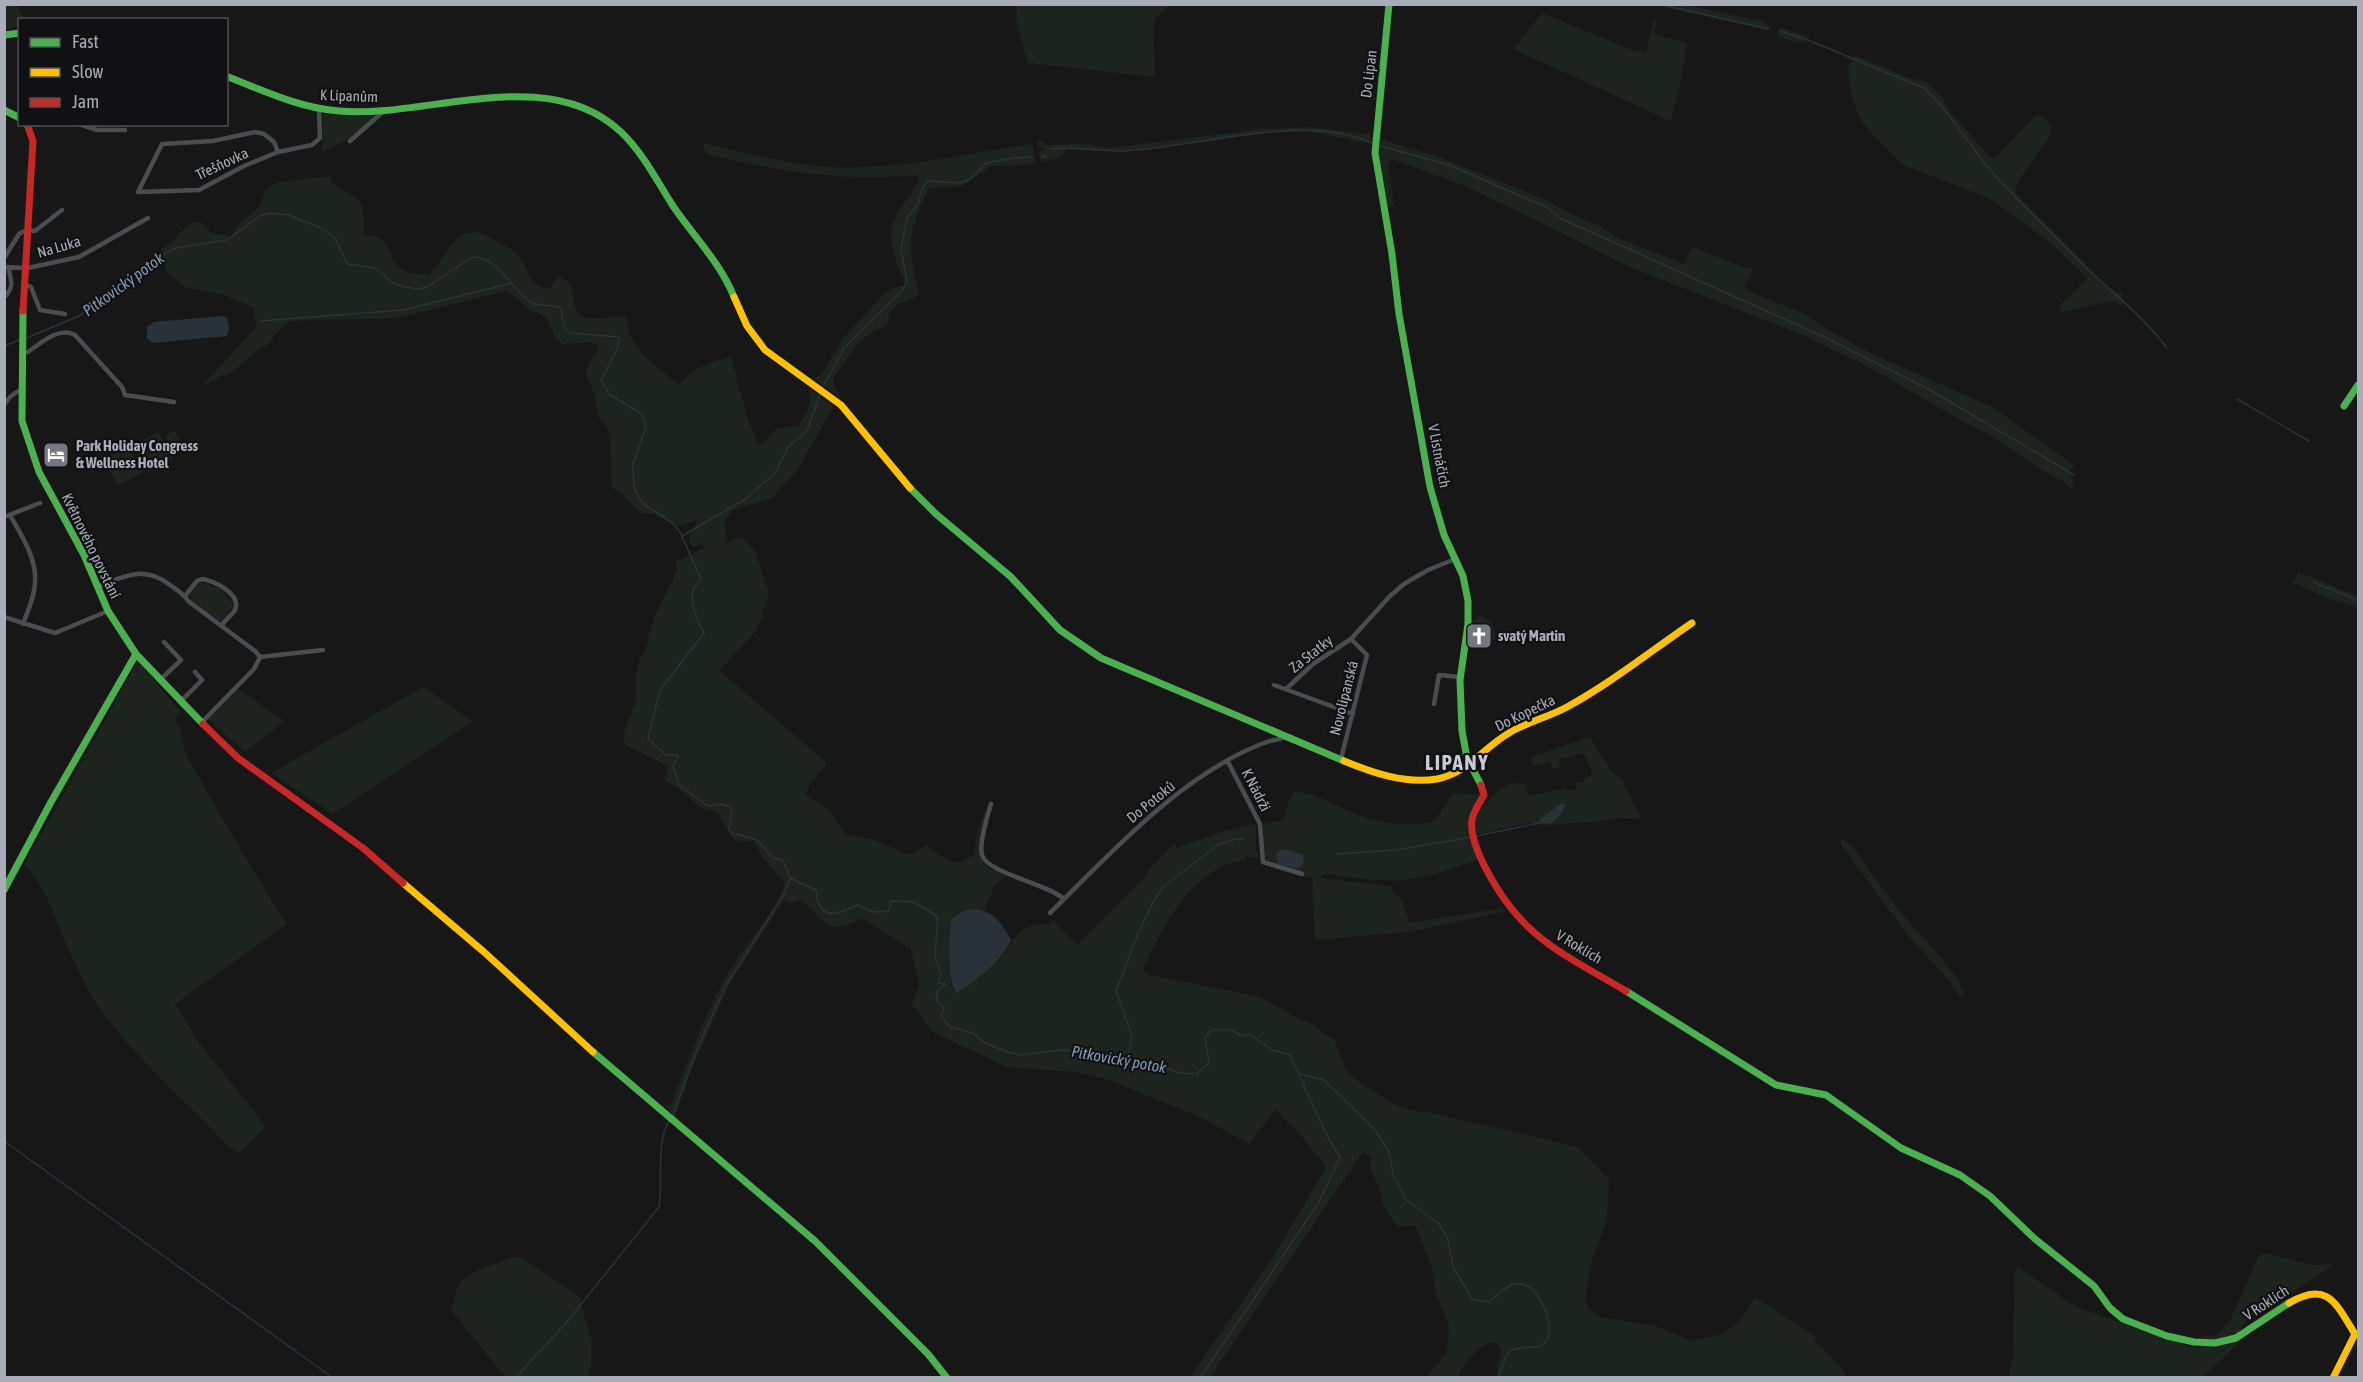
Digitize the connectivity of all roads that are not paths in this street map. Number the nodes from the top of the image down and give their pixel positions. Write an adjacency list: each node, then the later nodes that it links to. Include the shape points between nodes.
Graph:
1 (1389, 4): 11 (street, Do Lipan)
2 (228, 77): 3 (street, K Lipanům)
3 (319, 109): 5 (street, K Lipanům); 12 (street, Třešňovka, via 320,138 312,145)
4 (4, 110): 6 (street)
5 (384, 111): 10 (street); 25 (street, K Lipanům, via 515,98 560,100 592,111 639,150 674,208 721,270 754,338 778,361)
6 (18, 117)
7 (27, 126): 15 (street, Květnového povstání, via 33,141)
8 (85, 126): 9 (street)
9 (125, 130)
10 (350, 141)
11 (1374, 147): 31 (street, V Listnáčích, via 1430,487)
12 (278, 152): 12 (street, Třešňovka, via 274,142 255,132 213,141 162,144 138,192 199,190)
13 (62, 210): 15 (street, via 35,231)
14 (148, 218): 18 (street, Na Luka, via 79,257)
15 (26, 230): 16 (street, via 17,236); 18 (street, Květnového povstání)
16 (4, 258)
17 (6, 267): 18 (street, Na Luka); 20 (street, via 12,285)
18 (25, 268): 19 (street, Květnového povstání)
19 (24, 284): 21 (street, via 31,287 40,310); 22 (street, Květnového povstání)
20 (4, 297)
21 (65, 314)
22 (23, 350): 24 (street, Květnového povstání); 26 (street, via 28,352 57,333 68,332 75,335 125,395)
23 (2358, 385): 28 (street)
24 (21, 389): 27 (street); 32 (street, Květnového povstání, via 22,421 39,472)
25 (828, 393): 53 (street, Do Kopečka, via 924,503 1004,571 1075,643 1101,658)
26 (174, 402)
27 (4, 405)
28 (2343, 406)
29 (40, 503): 30 (street)
30 (7, 516): 37 (street, via 28,550 35,573)
31 (1455, 559): 39 (street, Novolipanská, via 1404,584); 45 (street, V Listnáčích, via 1468,601)
32 (98, 586): 33 (street, via 124,576 151,574); 34 (street, Květnového povstání)
33 (185, 596): 38 (street); 38 (street, via 202,579 221,586 236,603)
34 (108, 611): 37 (street, via 55,633); 42 (street, Květnového povstání)
35 (4, 617): 37 (street)
36 (1692, 623): 56 (street, Do Kopečka, via 1566,708 1506,734)
37 (23, 624)
38 (222, 625): 43 (street)
39 (1351, 639): 48 (street, Za Statky, via 1313,664); 51 (street, Novolipanská, via 1367,655)
40 (164, 642): 46 (street, via 181,660)
41 (323, 650): 43 (street)
42 (136, 654): 46 (street, Květnového povstání); 59 (street)
43 (260, 657): 52 (street, via 254,669)
44 (195, 672): 49 (street, via 202,680)
45 (1460, 677): 50 (street, via 1439,675); 56 (street, V Listnáčích, via 1462,731)
46 (160, 680): 49 (street, Květnového povstání)
47 (1274, 685): 48 (street, Za Statky)
48 (1286, 690): 51 (street, Za Statky)
49 (180, 702): 52 (street, Květnového povstání)
50 (1434, 704)
51 (1353, 714): 54 (street, Novolipanská)
52 (201, 723): 62 (street, Květnového povstání, via 238,758 346,835 397,877 815,1241)
53 (1286, 737): 54 (street, Do Kopečka); 55 (street, Do Potoků, via 1265,742)
54 (1341, 759): 56 (street, Do Kopečka, via 1368,771 1411,780 1443,778)
55 (1228, 762): 58 (street, K Nádrži, via 1260,824 1263,862); 60 (street, Do Potoků, via 1168,801)
56 (1470, 765): 63 (street, V Roklích, via 1484,795 1474,813 1473,837 1481,859 1514,914 1549,946 1776,1085 1826,1095 1901,1148 1960,1175 2094,1286 2113,1311 2128,1322 2167,1336 2215,1344 2236,1338 2301,1296 2327,1296 2334,1300 2355,1334)
57 (990, 804): 60 (street, via 984,859 997,869)
58 (1302, 874)
59 (4, 890)
60 (1064, 899): 61 (street, Do Potoků)
61 (1050, 913)
62 (947, 1377)
63 (2333, 1377)

